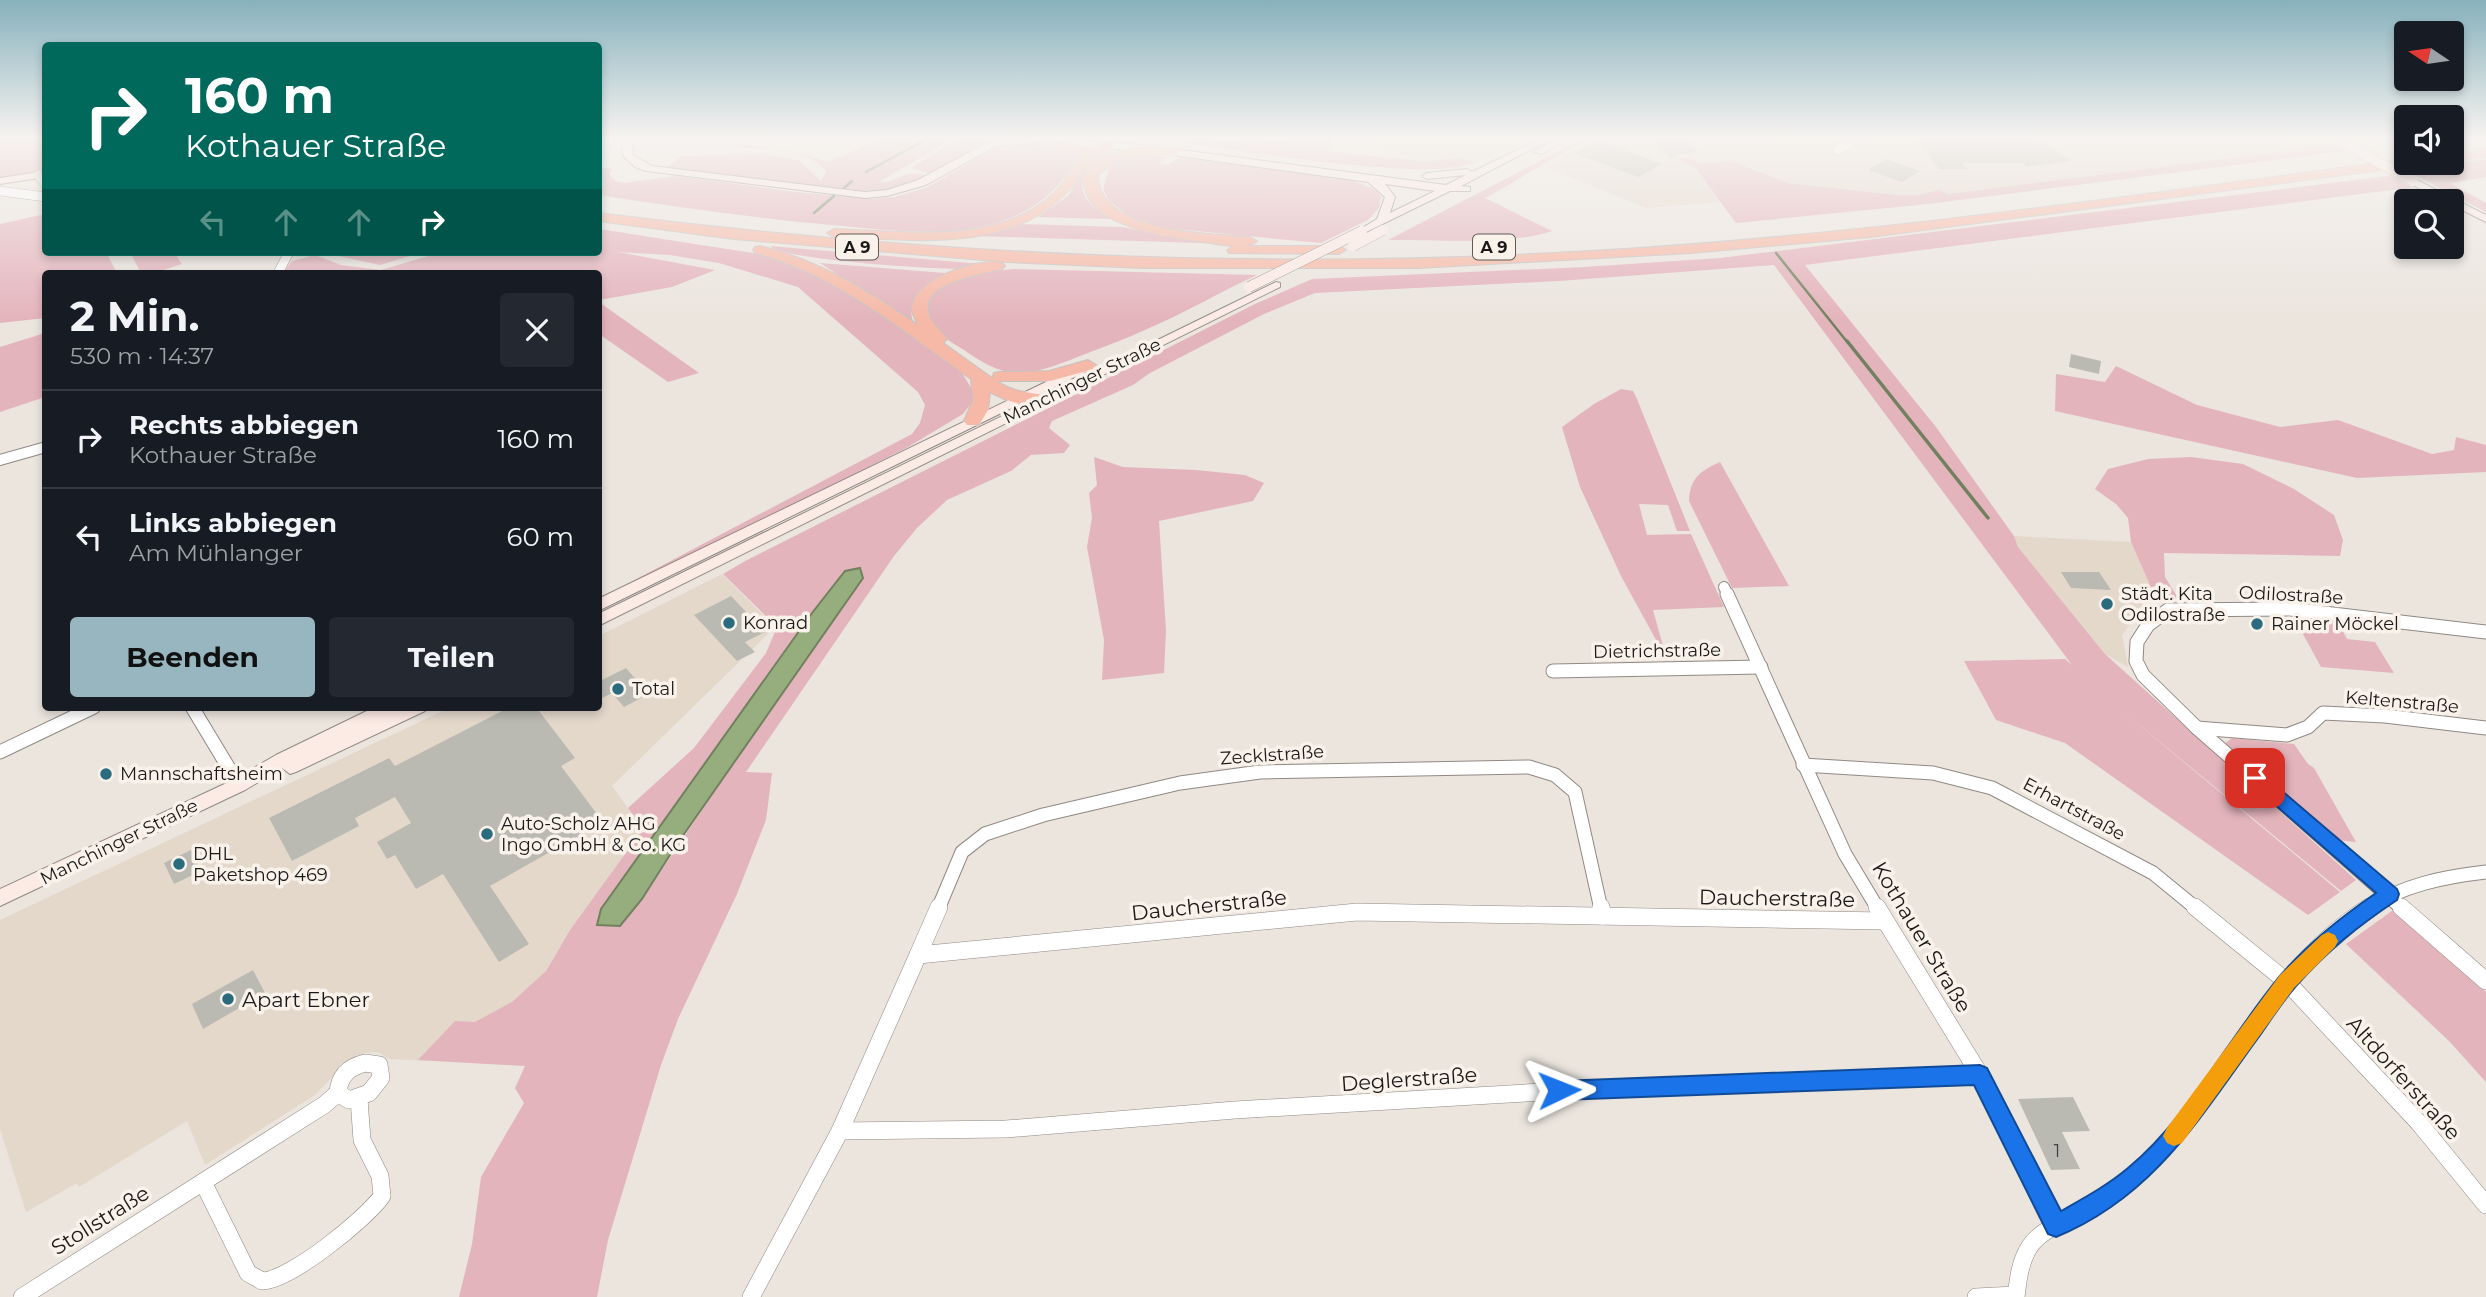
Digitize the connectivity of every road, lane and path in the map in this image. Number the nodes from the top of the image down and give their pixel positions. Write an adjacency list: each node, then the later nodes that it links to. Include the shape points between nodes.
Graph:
1 (1054, 200): 13 (highway, via 1029,216 1001,225 937,234)
2 (1099, 200): 14 (highway, via 1124,219 1147,228)
3 (1390, 200): 12 (main road)
4 (1433, 200): 12 (main road, Manchinger Straße)
5 (2018, 200): 14 (highway, A 9, via 1782,229 1623,241)
6 (2132, 200): 15 (highway, A 9, via 1941,225 1691,249 1294,265)
7 (2464, 207): 11 (main road)
8 (602, 213): 13 (highway, A 9)
9 (602, 213): 15 (highway, A 9, via 830,246)
10 (602, 213): 17 (highway, via 796,259 829,275)
11 (2486, 219)
12 (1383, 225): 16 (main road, Manchinger Straße, bridge, via 1362,231); 19 (main road, Manchinger Straße, bridge, via 1276,285)
13 (832, 233): 14 (highway, A 9, via 1065,247)
14 (1364, 250)
15 (1108, 262): 18 (highway, via 978,268 943,280 926,293 919,310 930,331)
16 (1088, 365): 18 (highway, via 1041,377); 20 (main road, Manchinger Straße)
17 (979, 377): 20 (highway); 21 (highway, via 982,400)
18 (1000, 377): 20 (highway, via 1016,389)
19 (1043, 400): 20 (highway)
20 (1016, 406): 21 (main road, Manchinger Straße); 26 (main road, Manchinger Straße)
21 (973, 421): 25 (main road, Manchinger Straße)
22 (42, 448): 23 (street)
23 (0, 460)
24 (1724, 587): 28 (street, Kothauer Straße)
25 (602, 604)
26 (602, 619)
27 (2486, 632): 34 (street, Odilostraße, via 2290,609 2168,610 2148,625 2137,642 2136,661 2143,675)
28 (1761, 667): 29 (street, Dietrichstraße); 37 (street, Kothauer Straße)
29 (1553, 671)
30 (86, 711): 36 (street)
31 (194, 711): 38 (street)
32 (382, 711): 38 (main road, Manchinger Straße)
33 (410, 711): 38 (main road, Manchinger Straße, via 299,763)
34 (2197, 728): 35 (street, Keltenstraße, via 2287,735 2308,727 2323,713); 40 (street, Odilostraße)
35 (2486, 728)
36 (0, 752)
37 (1803, 765): 43 (street, Kothauer Straße, via 1845,854); 46 (street, Erhartstraße, via 1933,773 1992,788 2153,873)
38 (239, 785): 41 (main road, Manchinger Straße)
39 (2486, 872): 40 (street, via 2439,876)
40 (2390, 894): 45 (street, Odilostraße); 46 (street, via 2344,925)
41 (0, 898)
42 (1603, 916): 43 (street, Daucherstraße); 44 (street, Daucherstraße, via 1357,912); 44 (street, Zecklstraße, via 1575,792 1549,769 1260,772 1180,783 1043,815 985,834 961,852 953,866)
43 (1885, 921): 47 (street, Kothauer Straße)
44 (918, 955): 50 (street)
45 (2486, 981)
46 (2287, 982): 52 (street, Altdorferstraße, via 2419,1123); 53 (street, via 2170,1142 2136,1175)
47 (1980, 1075): 50 (street, Deglerstraße, via 1559,1090 1006,1129); 53 (street, Kothauer Straße)
48 (338, 1093): 49 (street, via 349,1100); 49 (street, Stollstraße, via 345,1073 360,1063 376,1062 383,1073 381,1080); 51 (street, Stollstraße)
49 (359, 1098): 51 (street, via 361,1132 383,1185 382,1196 368,1215 283,1275 263,1281 248,1273)
50 (841, 1131): 56 (street)
51 (203, 1182): 55 (street, Stollstraße)
52 (2486, 1205)
53 (2056, 1226): 54 (street, via 2032,1242)
54 (2015, 1296): 57 (street)
55 (22, 1297)
56 (751, 1297)
57 (1976, 1297)

